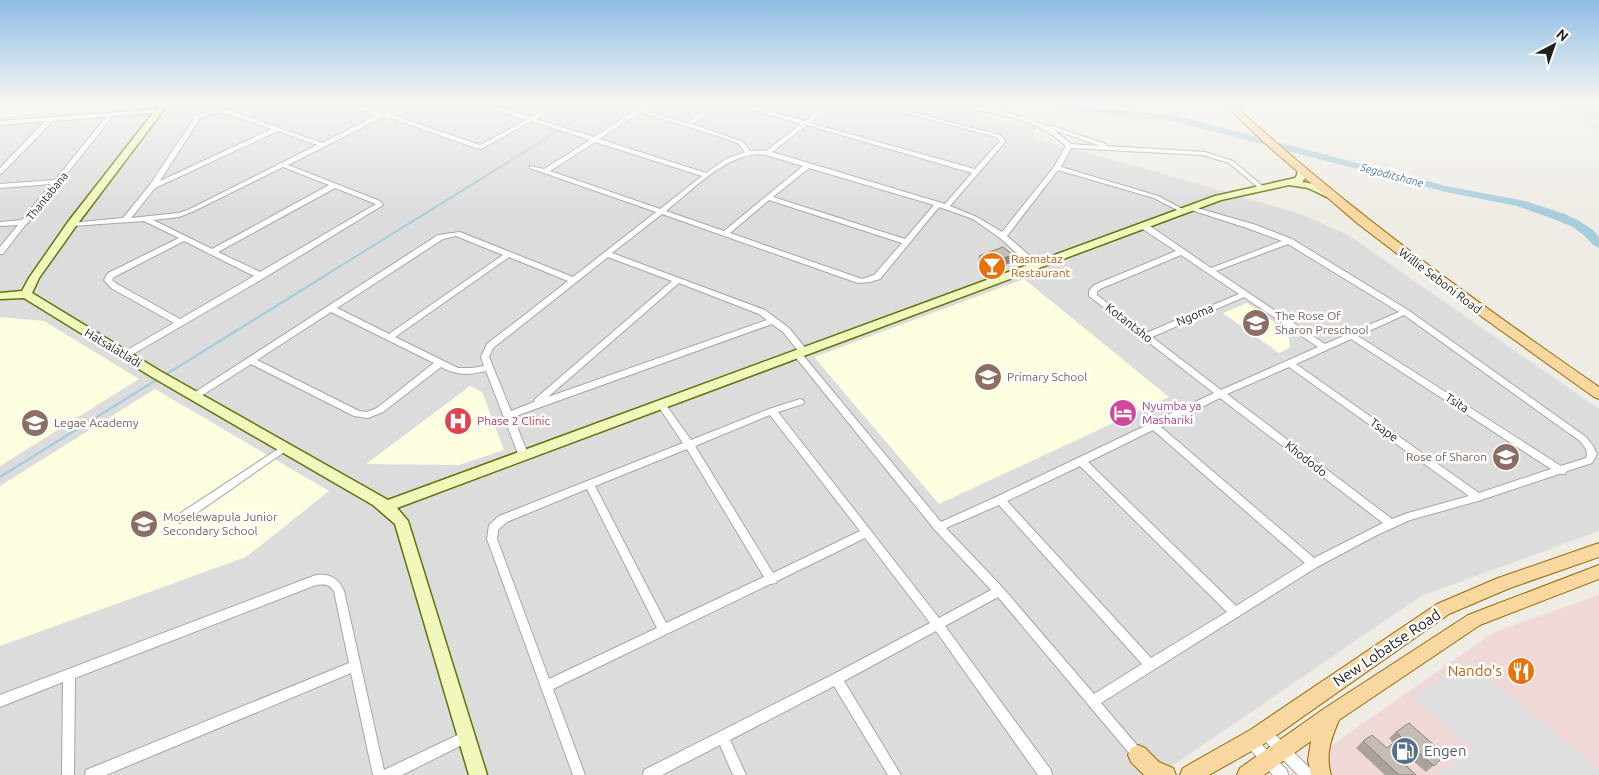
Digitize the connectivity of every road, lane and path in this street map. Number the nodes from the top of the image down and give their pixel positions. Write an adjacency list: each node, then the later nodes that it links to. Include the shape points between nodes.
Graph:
1 (31, 140): 30 (street)
2 (91, 140): 33 (street, Thantabana)
3 (136, 140): 49 (street)
4 (183, 140): 37 (street)
5 (254, 140): 37 (street)
6 (309, 140): 18 (street)
7 (332, 140): 18 (street)
8 (458, 140): 9 (street, via 475,146)
9 (492, 140)
10 (593, 140): 28 (street); 32 (street)
11 (733, 140): 21 (street, via 741,143)
12 (783, 140): 22 (street)
13 (865, 140): 31 (street)
14 (1003, 140): 31 (street)
15 (1062, 140): 19 (street)
16 (1091, 140): 20 (street)
17 (1271, 140): 23 (main road)
18 (322, 145): 24 (street)
19 (1069, 146): 20 (street); 27 (street)
20 (1113, 148): 38 (street, via 1214,155 1231,162)
21 (748, 152): 22 (street); 32 (street, via 731,157)
22 (767, 153): 25 (street)
23 (1291, 159): 29 (main road, Willie Seboni Road); 83 (main road, Willie Seboni Road, via 1415,255)
24 (283, 165): 35 (street); 46 (street, via 195,209 179,215)
25 (808, 166): 40 (street); 41 (street)
26 (532, 167): 28 (street)
27 (1056, 168): 43 (street); 52 (street)
28 (546, 171): 44 (street)
29 (1301, 171): 34 (street, via 1301,178); 39 (main road, Willie Seboni Road)
30 (0, 172)
31 (977, 172): 42 (street)
32 (707, 175): 44 (street)
33 (58, 182): 36 (street); 47 (street, Thantabana)
34 (1289, 183): 38 (street); 39 (street, via 1310,186)
35 (336, 185): 56 (street); 63 (street, via 380,205)
36 (0, 186)
37 (152, 187): 45 (street)
38 (1263, 188): 43 (street)
39 (1331, 196): 85 (main road, Willie Seboni Road, via 1480,311)
40 (769, 198): 51 (street); 54 (street)
41 (938, 204): 42 (street); 54 (street)
42 (946, 207): 52 (street, via 975,218)
43 (1186, 209): 50 (street); 55 (street, via 1250,226)
44 (662, 211): 51 (street); 59 (street)
45 (126, 219): 46 (street); 49 (street)
46 (145, 219): 53 (street)
47 (26, 222): 48 (street); 57 (street, Thantabana)
48 (0, 224)
49 (72, 224): 66 (street)
50 (1144, 226): 58 (street); 61 (street)
51 (726, 233): 54 (street, via 861,280 877,277)
52 (1003, 236): 61 (street)
53 (185, 238): 56 (street); 72 (street, via 111,275 108,280)
54 (906, 242)
55 (1289, 242): 62 (street); 70 (street)
56 (214, 251): 63 (street)
57 (0, 252)
58 (1181, 252): 62 (street); 73 (street, Kotantsho, via 1093,291 1094,296)
59 (607, 254): 64 (street); 65 (street)
60 (507, 255): 64 (street); 69 (street, via 457,234 441,237); 75 (street)
61 (1035, 266): 77 (street)
62 (1210, 271): 67 (street)
63 (261, 276): 72 (street)
64 (572, 280): 82 (street, via 490,346 485,357)
65 (678, 280): 71 (street, via 762,312); 88 (street)
66 (26, 294): 68 (street); 78 (street, Hatsalatladi)
67 (1245, 294): 73 (street, Ngoma); 76 (street)
68 (3, 296)
69 (330, 308): 75 (street); 79 (street)
70 (1405, 312): 74 (street); 97 (street, via 1582,439 1590,448 1589,460)
71 (774, 320): 77 (street); 88 (street)
72 (180, 323): 78 (street)
73 (1146, 336): 84 (street, Kotantsho)
74 (1352, 336): 76 (street); 97 (street, Tsita)
75 (390, 337): 80 (street)
76 (1325, 348): 81 (street)
77 (801, 353): 89 (street); 104 (street)
78 (125, 355): 86 (street, Hatsalatladi)
79 (251, 360): 80 (street, via 357,414 368,415 380,410); 86 (street)
80 (439, 364): 82 (street, via 457,371)
81 (1291, 364): 84 (street); 99 (street, Tsape)
82 (489, 368): 91 (street)
83 (1599, 387)
84 (1222, 393): 92 (street); 103 (street, Khododo)
85 (1599, 394)
86 (195, 396): 94 (street, Hatsalatladi)
87 (800, 402): 90 (street)
88 (534, 404): 91 (street)
89 (661, 404): 93 (street); 95 (street)
90 (772, 410): 93 (street); 105 (street)
91 (508, 415): 95 (street)
92 (1154, 426): 96 (street); 107 (street)
93 (689, 444): 98 (street); 109 (street)
94 (284, 448): 101 (street, Hatsalatladi); 102 (street)
95 (524, 456): 101 (street)
96 (1081, 461): 100 (street); 111 (street)
97 (1562, 470): 99 (street)
98 (590, 485): 113 (street); 118 (street, via 503,519 493,528 492,539)
99 (1478, 497): 103 (street)
100 (1000, 500): 104 (street); 114 (street)
101 (387, 506): 122 (street, Hatsalatladi, via 401,521)
102 (180, 519)
103 (1391, 524): 107 (street)
104 (939, 527): 110 (street)
105 (866, 533): 109 (street); 112 (street)
106 (1599, 550): 124 (main road, New Lobatse Road, via 1504,583 1443,609)
107 (1313, 564): 111 (street)
108 (1599, 572): 121 (main road, New Lobatse Road, via 1474,620)
109 (772, 580): 113 (street)
110 (999, 591): 112 (street); 119 (street)
111 (1235, 612): 114 (street)
112 (938, 625): 117 (street); 137 (street)
113 (664, 630): 118 (street)
114 (1150, 665): 119 (street)
115 (355, 666): 116 (street, via 339,591 336,584 326,579 316,580); 129 (street); 130 (street)
116 (69, 675): 120 (street); 128 (street)
117 (836, 679): 123 (street); 136 (street)
118 (547, 686): 133 (street)
119 (1093, 700): 126 (street)
120 (0, 701)
121 (1332, 714): 125 (main road, New Lobatse Road); 144 (main road, via 1318,746)
122 (468, 736): 131 (street); 132 (street)
123 (722, 737): 134 (street); 135 (street)
124 (1257, 737): 125 (street); 127 (street); 140 (main road, New Lobatse Road)
125 (1282, 749): 127 (main road, New Lobatse Road); 143 (street)
126 (1138, 755): 138 (main road); 139 (main road, via 1152,769)
127 (1267, 760): 141 (main road, New Lobatse Road); 142 (street)
128 (68, 775)
129 (91, 775)
130 (379, 775)
131 (388, 775)
132 (478, 775)
133 (579, 775)
134 (649, 775)
135 (740, 775)
136 (895, 775)
137 (1046, 775)
138 (1148, 775)
139 (1166, 775)
140 (1190, 775)
141 (1247, 775)
142 (1282, 775)
143 (1306, 775)
144 (1321, 775)

